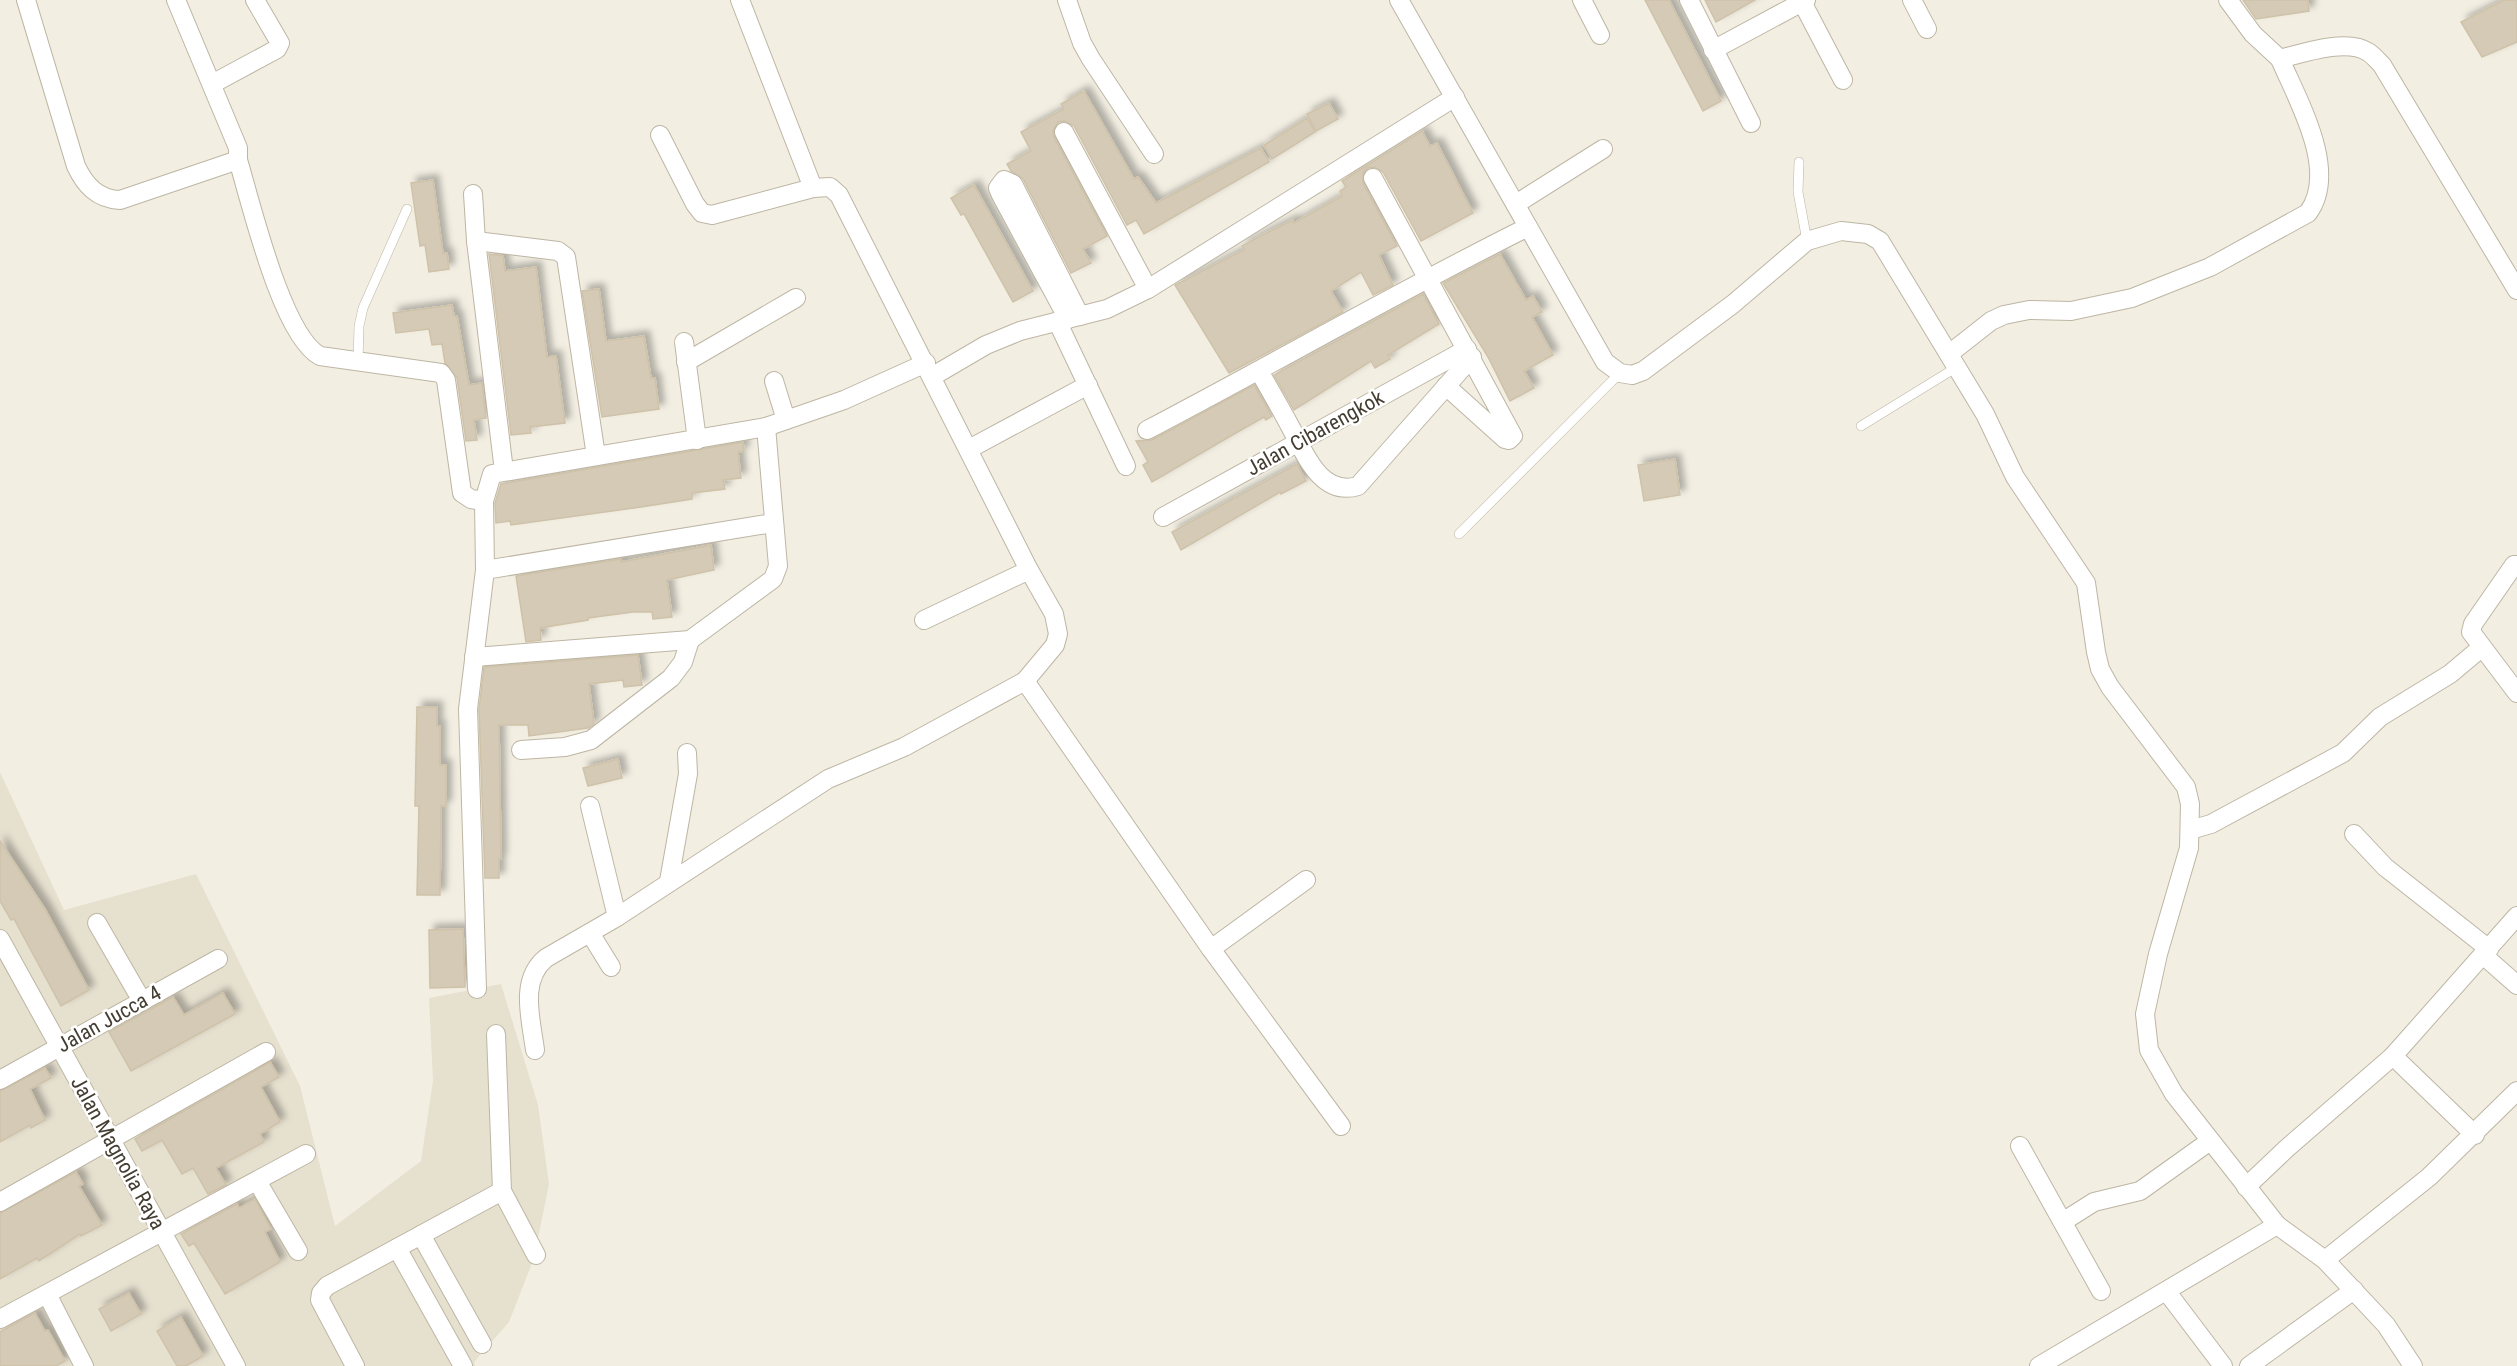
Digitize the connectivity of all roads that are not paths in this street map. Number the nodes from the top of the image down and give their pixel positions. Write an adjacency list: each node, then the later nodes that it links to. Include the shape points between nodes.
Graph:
1 (26, 0): 24 (street, via 76,166 95,192 108,200 120,200)
2 (176, 0): 17 (street)
3 (255, 0): 17 (street, via 280,43 277,49)
4 (741, 0): 27 (street)
5 (1067, 0): 23 (street, via 1090,59)
6 (1399, 0): 18 (street)
7 (1582, 0): 13 (street)
8 (1689, 0): 14 (street)
9 (1912, 0): 12 (street)
10 (2228, 0): 15 (street, via 2253,34)
11 (1803, 1): 14 (street); 16 (street)
12 (1927, 28)
13 (1600, 35)
14 (1713, 50): 19 (street)
15 (2280, 59): 36 (street, via 2320,49 2354,47 2368,52 2382,65); 41 (street, via 2309,127 2319,164 2317,201 2308,213 2210,267 2132,298 2071,311 2029,310 2004,315 1991,321)
16 (1843, 80)
17 (212, 84): 24 (street, via 238,148)
18 (1455, 97): 29 (street); 35 (street)
19 (1751, 123)
20 (1064, 132): 35 (street)
21 (660, 135): 27 (street, via 702,213 712,215)
22 (1604, 149): 29 (street)
23 (1154, 154)
24 (238, 160): 42 (street, via 272,274 302,341 320,356)
25 (1799, 162): 33 (lane, via 1798,192)
26 (1372, 178): 34 (street)
27 (813, 188): 44 (street, via 830,187 839,195)
28 (473, 194): 32 (street)
29 (1516, 204): 31 (street)
30 (406, 209): 42 (lane, via 363,308)
31 (1528, 227): 34 (street); 46 (street, via 1605,362)
32 (476, 241): 57 (street, via 558,251 566,257); 59 (street)
33 (1807, 241): 41 (street, via 1841,231 1868,234 1880,241); 46 (street, via 1661,360 1637,373)
34 (1428, 277): 40 (street); 45 (street)
35 (1148, 289): 38 (street, via 1107,309)
36 (2517, 290)
37 (796, 298): 43 (street)
38 (1068, 319): 38 (street, via 1001,195 998,188 1004,180 1013,184); 44 (street, via 1020,331); 48 (street)
39 (684, 342): 43 (street)
40 (1469, 353): 49 (street); 49 (street, via 1513,436 1505,439); 55 (street, Jalan Cibarengkok)
41 (1953, 360): 51 (lane); 76 (street, via 2015,477 2086,583 2100,669 2186,788)
42 (358, 361): 60 (street, via 441,373 446,380 462,494)
43 (686, 362): 54 (street)
44 (929, 370): 50 (street); 56 (street)
45 (1259, 371): 53 (street); 55 (street)
46 (1620, 373): 63 (lane)
47 (774, 381): 50 (street)
48 (1088, 385): 56 (street); 58 (street)
49 (1446, 386): 55 (street, via 1358,486 1349,489 1325,480 1311,467)
50 (786, 420): 52 (street)
51 (1861, 426)
52 (766, 428): 54 (street); 62 (street)
53 (1148, 430)
54 (697, 440): 57 (street)
55 (1299, 442): 61 (street, Jalan Cibarengkok)
56 (969, 449): 66 (street)
57 (596, 456): 59 (street)
58 (1126, 466)
59 (504, 471): 60 (street, via 492,474)
60 (484, 501): 65 (street)
61 (1163, 517)
62 (773, 523): 65 (street); 68 (street, via 777,572 773,579)
63 (1459, 534)
64 (2517, 565): 69 (street, via 2472,624 2471,632)
65 (485, 570): 70 (street)
66 (1029, 570): 67 (street); 71 (street, via 1054,614 1058,634 1055,645)
67 (924, 620)
68 (690, 640): 70 (street); 73 (street, via 683,662 671,678 591,740 565,747)
69 (2481, 648): 72 (street); 76 (street, via 2450,674 2380,717 2343,753 2211,824)
70 (474, 657): 90 (street, via 468,709)
71 (1025, 681): 79 (street, via 904,747 828,779); 85 (street)
72 (2517, 693)
73 (521, 750)
74 (687, 753): 79 (street, via 688,774)
75 (590, 806): 81 (street)
76 (2190, 830): 102 (street, via 2189,848 2158,954 2145,1030 2149,1050 2174,1094)
77 (2354, 834): 86 (street, via 2385,867)
78 (1306, 880): 85 (street)
79 (669, 881): 81 (street)
80 (2517, 916): 86 (street)
81 (617, 917): 83 (street)
82 (97, 923): 91 (street)
83 (590, 933): 88 (street); 94 (street, via 546,958 532,975 529,992)
84 (0, 939): 93 (street, Jalan Magnolia Raya)
85 (1211, 950): 99 (street)
86 (2486, 952): 89 (street); 96 (street)
87 (218, 959): 91 (street, Jalan Jucca 4)
88 (611, 967)
89 (2517, 985)
90 (477, 989)
91 (142, 1001): 93 (street, Jalan Jucca 4)
92 (496, 1034): 107 (street)
93 (59, 1047): 97 (street, Jalan Jucca 4); 101 (street, Jalan Magnolia Raya)
94 (535, 1050)
95 (266, 1052): 101 (street)
96 (2393, 1056): 100 (street); 106 (street)
97 (0, 1080)
98 (2517, 1091): 100 (street)
99 (1341, 1126)
100 (2475, 1135): 116 (street)
101 (110, 1139): 108 (street); 111 (street, Jalan Magnolia Raya)
102 (2210, 1141): 106 (street); 109 (street, via 2140,1191 2094,1202)
103 (2020, 1146): 109 (street)
104 (306, 1154): 105 (street)
105 (257, 1181): 111 (street); 114 (street)
106 (2246, 1187): 110 (street)
107 (502, 1191): 112 (street); 115 (street)
108 (0, 1202)
109 (2064, 1221): 118 (street)
110 (2277, 1225): 116 (street); 119 (street)
111 (162, 1232): 120 (street); 124 (street, Jalan Magnolia Raya)
112 (421, 1235): 113 (street); 122 (street)
113 (397, 1248): 125 (street, via 321,1293 322,1307); 126 (street)
114 (298, 1251)
115 (536, 1255)
116 (2325, 1260): 117 (street)
117 (2354, 1290): 129 (street); 130 (street, via 2386,1325)
118 (2101, 1291)
119 (2167, 1292): 127 (street, via 2116,1318); 128 (street)
120 (47, 1294): 121 (street); 123 (street)
121 (0, 1319)
122 (482, 1344)
123 (84, 1366)
124 (236, 1366)
125 (355, 1366)
126 (463, 1366)
127 (2039, 1366)
128 (2223, 1366)
129 (2249, 1366)
130 (2413, 1366)

